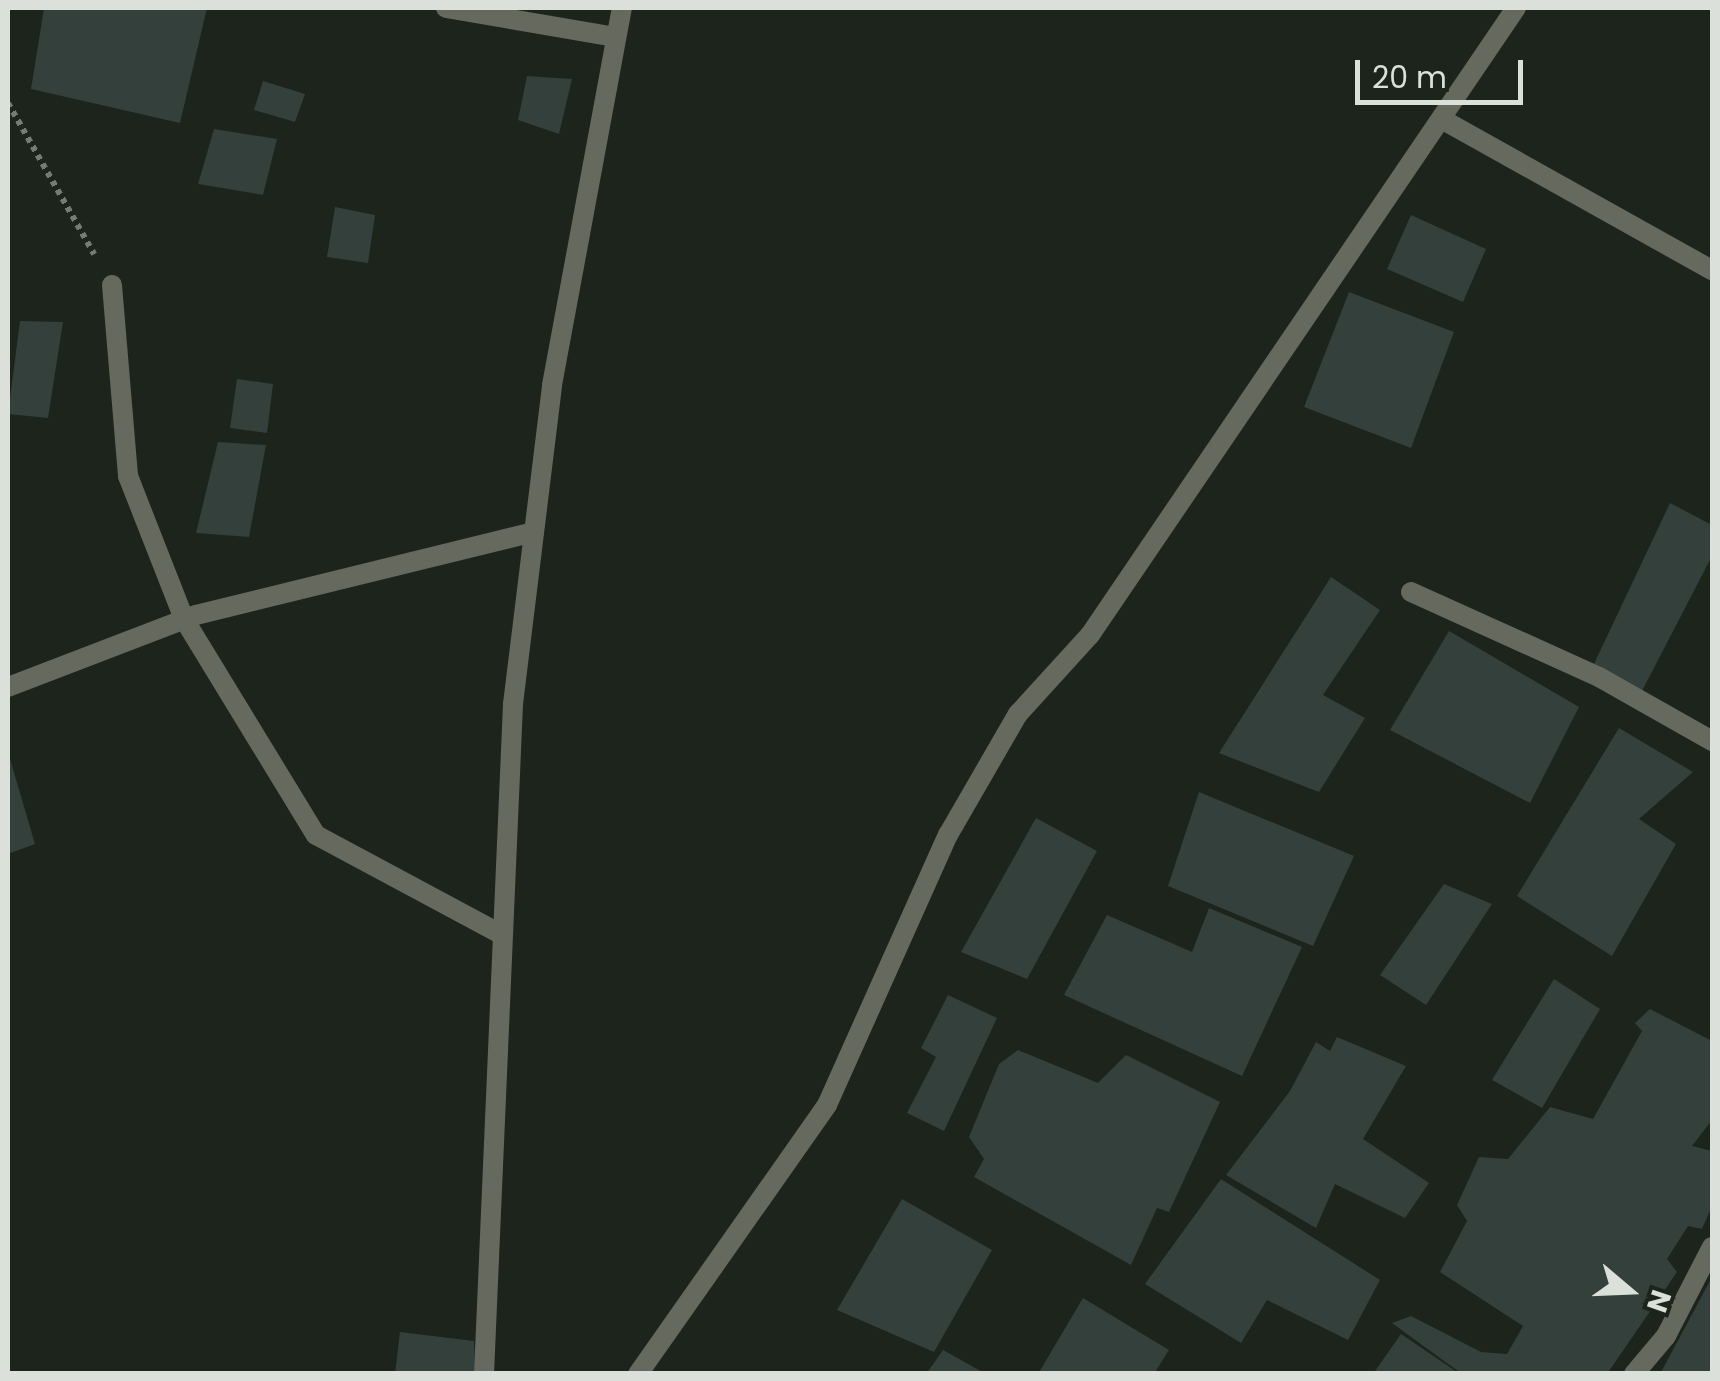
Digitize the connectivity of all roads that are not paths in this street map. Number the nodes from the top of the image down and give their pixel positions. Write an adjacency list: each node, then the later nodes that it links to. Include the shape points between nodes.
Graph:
1 (446, 8): 4 (street)
2 (622, 8): 4 (street)
3 (1516, 8): 5 (street)
4 (615, 38): 8 (street)
5 (1445, 121): 6 (street); 16 (street, via 1090,635 1018,714 948,835 827,1106)
6 (1712, 270)
7 (112, 284): 10 (street, via 128,476)
8 (534, 532): 10 (street); 13 (street)
9 (1411, 592): 12 (street, via 1599,678)
10 (184, 619): 11 (street); 13 (street, via 316,835)
11 (8, 687)
12 (1712, 741)
13 (501, 934): 15 (street)
14 (1712, 1247): 17 (street, via 1666,1336)
15 (484, 1374)
16 (638, 1374)
17 (1634, 1374)

